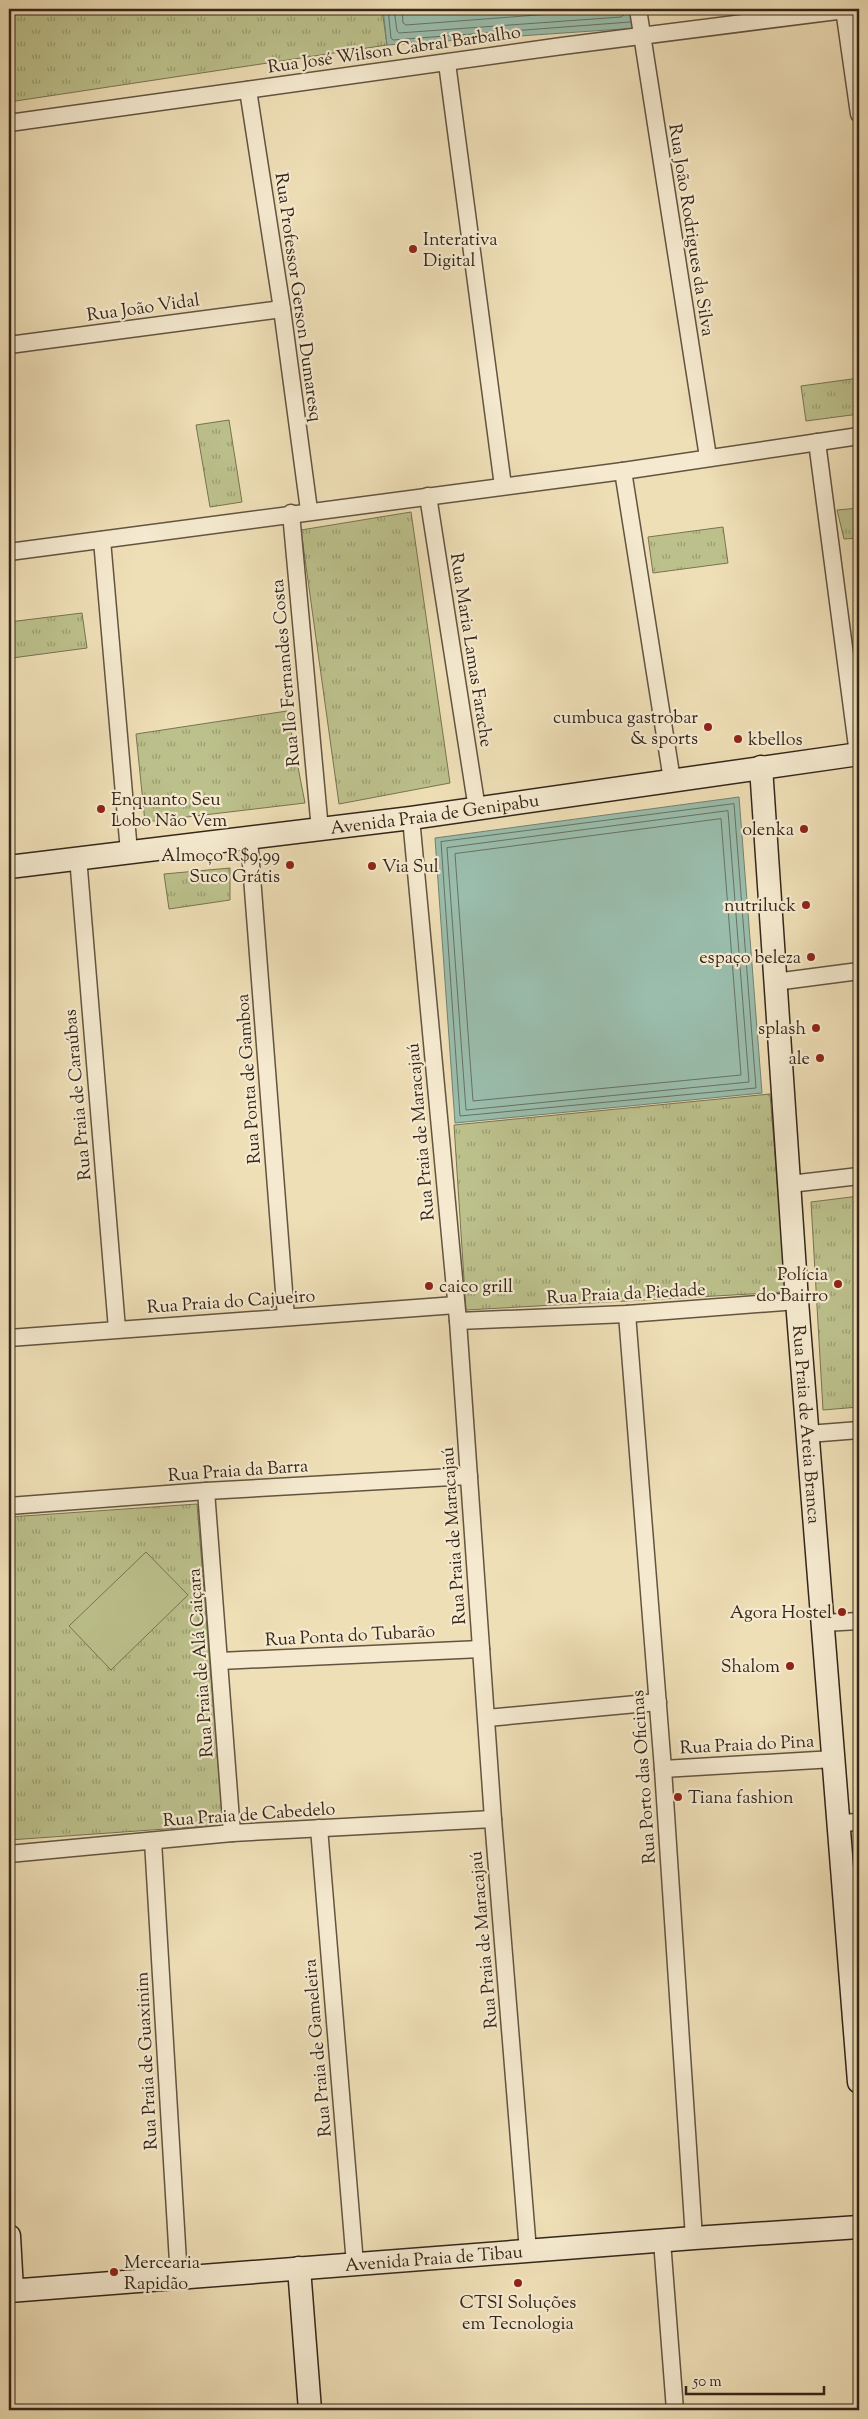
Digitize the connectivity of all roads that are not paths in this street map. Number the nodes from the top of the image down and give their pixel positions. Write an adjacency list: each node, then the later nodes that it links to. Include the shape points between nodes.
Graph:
1 (638, 9): 3 (street, Rua João Rodrigues da Silva)
2 (845, 10): 3 (street, Rua José Wilson Cabral Barbalho); 6 (street)
3 (641, 37): 4 (street, Rua José Wilson Cabral Barbalho); 12 (street, Rua João Rodrigues da Silva)
4 (447, 63): 5 (street, Rua José Wilson Cabral Barbalho); 14 (street)
5 (248, 90): 7 (street, Rua José Wilson Cabral Barbalho); 8 (street, Rua Professor Gerson Dumaresq)
6 (859, 114)
7 (9, 123)
8 (282, 308): 9 (street, Rua João Vidal); 16 (street, Rua Professor Gerson Dumaresq)
9 (9, 345)
10 (859, 436): 11 (street)
11 (817, 442): 12 (street); 20 (street)
12 (708, 457): 13 (street)
13 (622, 471): 14 (street); 22 (street)
14 (503, 486): 15 (street)
15 (428, 496): 16 (street); 23 (street, Rua Maria Lamas Farache)
16 (309, 510): 17 (street)
17 (291, 513): 18 (street); 25 (street, Rua Ilo Fernandes Costa)
18 (102, 540): 19 (street); 27 (street)
19 (9, 552)
20 (858, 754): 21 (main road, Avenida Praia de Genipabu)
21 (761, 767): 22 (main road, Avenida Praia de Genipabu); 31 (main road, Rua Praia de Areia Branca)
22 (672, 780): 23 (main road, Avenida Praia de Genipabu)
23 (477, 809): 24 (main road, Avenida Praia de Genipabu)
24 (411, 818): 25 (main road, Avenida Praia de Genipabu); 35 (street, Rua Praia de Maracajaú)
25 (320, 830): 26 (main road, Avenida Praia de Genipabu)
26 (250, 838): 27 (main road, Avenida Praia de Genipabu); 37 (street, Rua Ponta de Gamboa)
27 (129, 852): 28 (main road, Avenida Praia de Genipabu)
28 (78, 857): 29 (main road, Avenida Praia de Genipabu); 38 (street, Rua Praia de Caraúbas)
29 (9, 866)
30 (859, 971): 31 (street)
31 (775, 982): 33 (main road, Rua Praia de Areia Branca)
32 (859, 1176): 33 (street)
33 (790, 1184): 34 (main road, Rua Praia de Areia Branca)
34 (796, 1301): 36 (street, Rua Praia da Piedade); 41 (main road, Rua Praia de Areia Branca)
35 (457, 1313): 36 (street, Rua Praia da Piedade); 37 (street, Rua Praia do Cajueiro); 42 (street, Rua Praia de Maracajaú)
36 (627, 1314): 49 (street, Rua Porto das Oficinas)
37 (286, 1317): 38 (street, Rua Praia do Cajueiro)
38 (117, 1329): 39 (street, Rua Praia do Cajueiro)
39 (9, 1338)
40 (859, 1430): 41 (street)
41 (808, 1434): 46 (main road, Rua Praia de Areia Branca)
42 (469, 1476): 43 (street, Rua Praia da Barra); 47 (street, Rua Praia de Maracajaú)
43 (206, 1491): 44 (street, Rua Praia da Barra); 48 (street, Rua Praia de Alá Caiçara)
44 (9, 1506)
45 (859, 1621): 46 (street)
46 (824, 1623): 51 (main road, Rua Praia de Areia Branca)
47 (481, 1649): 48 (street, Rua Ponta do Tubarão); 50 (street, Rua Praia de Maracajaú)
48 (220, 1661): 56 (street, Rua Praia de Alá Caiçara)
49 (658, 1702): 50 (street); 52 (street, Rua Porto das Oficinas)
50 (487, 1718): 53 (street, Rua Praia de Maracajaú)
51 (834, 1759): 52 (street, Rua Praia do Pina); 54 (main road, Rua Praia de Areia Branca)
52 (663, 1769): 63 (street, Rua Porto das Oficinas)
53 (493, 1819): 55 (street, Rua Praia de Cabedelo); 65 (street, Rua Praia de Maracajaú)
54 (850, 1822): 59 (main road, Rua Praia de Areia Branca)
55 (320, 1828): 56 (street, Rua Praia de Cabedelo); 66 (street, Rua Praia de Gameleira)
56 (232, 1833): 57 (street, Rua Praia de Cabedelo)
57 (153, 1841): 58 (street, Rua Praia de Cabedelo); 68 (street, Rua Praia de Guaxinim)
58 (9, 1854)
59 (857, 2023): 60 (main road, Rua Praia de Areia Branca)
60 (859, 2082)
61 (859, 2227): 63 (main road, Avenida Praia de Tibau)
62 (9, 2236): 69 (main road)
63 (694, 2238): 64 (main road, Avenida Praia de Tibau)
64 (662, 2241): 65 (main road, Avenida Praia de Tibau); 71 (street)
65 (528, 2251): 66 (main road, Avenida Praia de Tibau)
66 (355, 2264): 67 (main road, Avenida Praia de Tibau)
67 (299, 2268): 68 (main road, Avenida Praia de Tibau); 70 (main road)
68 (179, 2279): 69 (main road, Avenida Praia de Tibau)
69 (10, 2290)
70 (310, 2410)
71 (675, 2410)

